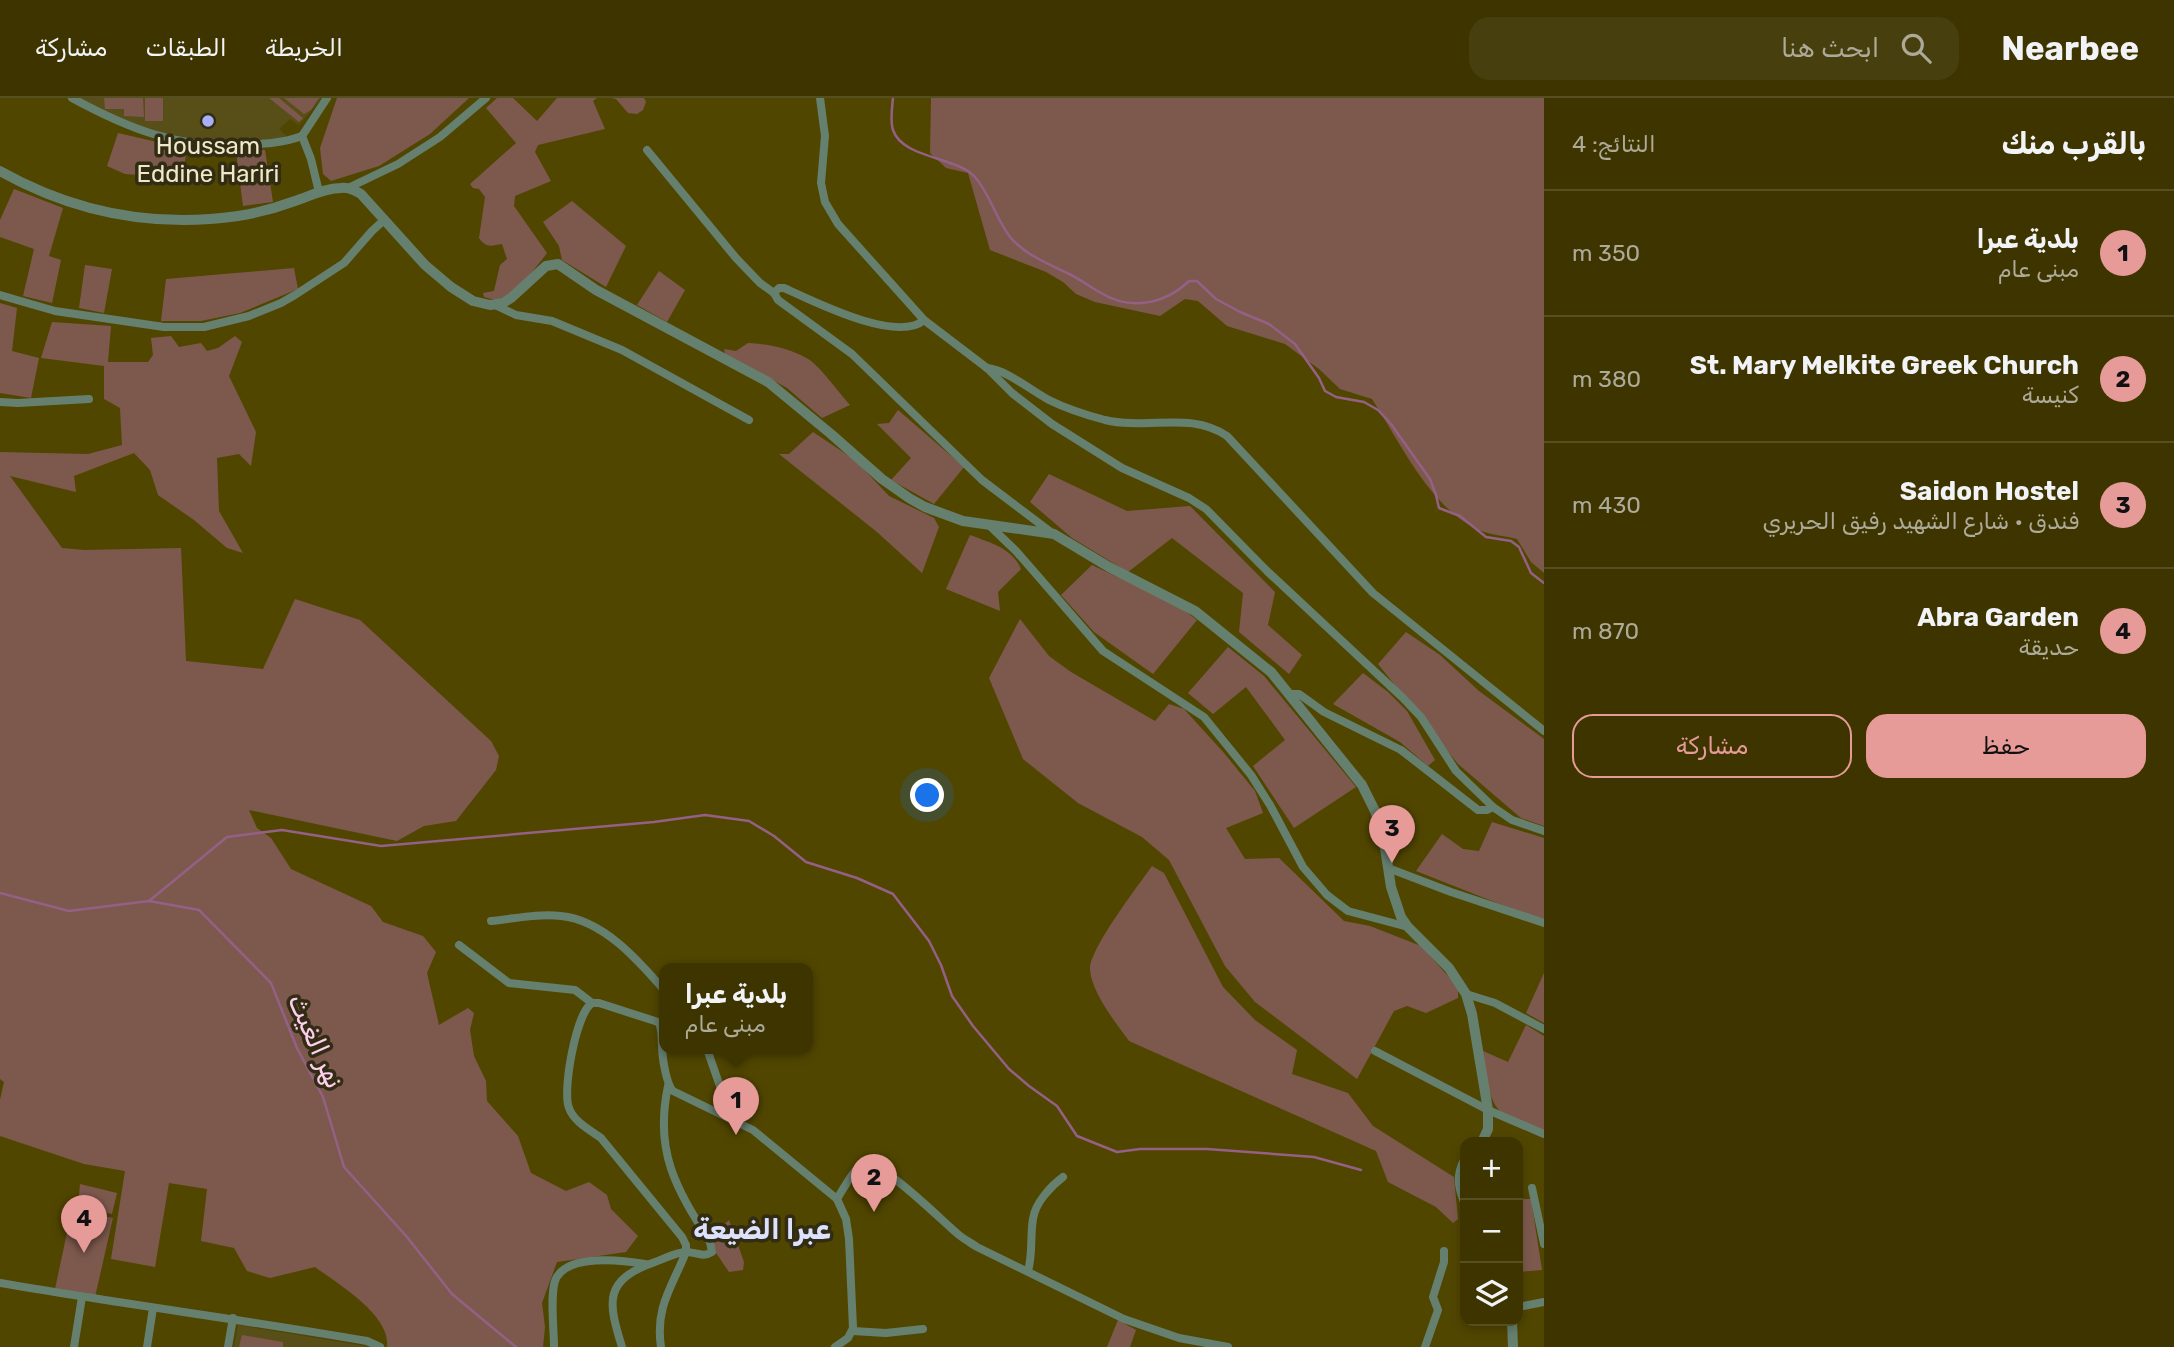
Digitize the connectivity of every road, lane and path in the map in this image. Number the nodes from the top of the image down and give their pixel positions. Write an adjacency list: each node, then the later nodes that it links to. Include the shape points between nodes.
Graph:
1 (72, 98): 5 (street, via 126,125 177,142 233,146)
2 (327, 98): 5 (street)
3 (486, 98): 8 (street, via 440,138)
4 (820, 98): 14 (street, via 825,202)
5 (302, 136): 9 (street)
6 (646, 150): 11 (street, via 736,258)
7 (0, 171): 9 (street, via 72,203 150,219 240,216)
8 (348, 188): 9 (street); 10 (street, via 361,194)
9 (318, 192)
10 (383, 221): 12 (street, via 344,263 295,295 257,313 211,326 147,325 55,311); 13 (street, via 450,287 479,303)
11 (774, 293): 14 (street, via 784,288 869,322 913,327); 20 (street, via 852,354 982,480)
12 (0, 295)
13 (495, 305): 18 (street, via 516,315 552,321 612,346); 19 (street, via 511,298 546,266 558,264 596,290 775,387 909,498 949,517)
14 (923, 320): 15 (street)
15 (987, 368): 22 (street, via 1001,371 1061,405 1106,420 1202,424 1227,436 1373,593); 23 (street, via 1020,401 1068,435 1122,468 1206,509 1402,697 1421,717 1456,771)
16 (89, 399): 17 (street)
17 (0, 402)
18 (749, 420)
19 (990, 526): 20 (street); 28 (street, via 1104,651 1204,717 1251,775 1303,867 1326,895 1348,911)
20 (1054, 534): 21 (street, via 1195,611 1271,672)
21 (1289, 694): 23 (street, via 1298,694 1401,750 1478,810); 25 (street, via 1362,785 1383,835)
22 (1544, 731)
23 (1493, 807): 24 (street, via 1512,820)
24 (1544, 831)
25 (1388, 868): 27 (street); 28 (street, via 1395,903)
26 (491, 921): 30 (street, via 553,915 579,920 616,941)
27 (1544, 923)
28 (1408, 927): 31 (street, via 1449,968)
29 (459, 945): 32 (street, via 509,983 575,990)
30 (659, 985)
31 (1466, 994): 34 (street); 39 (street)
32 (592, 1003): 33 (street); 48 (street, via 585,1008 578,1029 566,1092 569,1111 621,1162 682,1237)
33 (659, 1023)
34 (1544, 1029)
35 (1375, 1051): 39 (street)
36 (663, 1054): 38 (street)
37 (708, 1054): 40 (street)
38 (668, 1086): 40 (street); 48 (street, via 664,1105 667,1158 712,1252)
39 (1488, 1110): 41 (street); 42 (street)
40 (736, 1122): 45 (street, via 753,1130)
41 (1544, 1134)
42 (1484, 1137)
43 (1063, 1177): 50 (street, via 1034,1213)
44 (1532, 1188): 46 (street)
45 (837, 1199): 50 (street, via 858,1167 874,1164 960,1236); 59 (street, via 846,1219 851,1256)
46 (1544, 1244)
47 (1444, 1251): 70 (street, via 1433,1297 1438,1310)
48 (686, 1252): 49 (street); 67 (street, via 664,1299)
49 (647, 1265): 65 (street, via 603,1260 564,1269 553,1287); 66 (street, via 616,1288 611,1306)
50 (1028, 1271): 60 (street, via 1124,1319)
51 (0, 1283): 52 (street)
52 (82, 1297): 55 (street); 61 (street)
53 (1544, 1302): 54 (street)
54 (1523, 1306)
55 (153, 1308): 56 (street); 62 (street)
56 (233, 1318): 63 (street); 64 (street)
57 (1512, 1326): 71 (street)
58 (923, 1329): 59 (street, via 886,1334)
59 (853, 1331): 68 (street)
60 (1185, 1343): 69 (street)
61 (74, 1347)
62 (147, 1347)
63 (228, 1347)
64 (380, 1347)
65 (554, 1347)
66 (621, 1347)
67 (661, 1347)
68 (835, 1347)
69 (1228, 1347)
70 (1425, 1347)
71 (1513, 1347)

